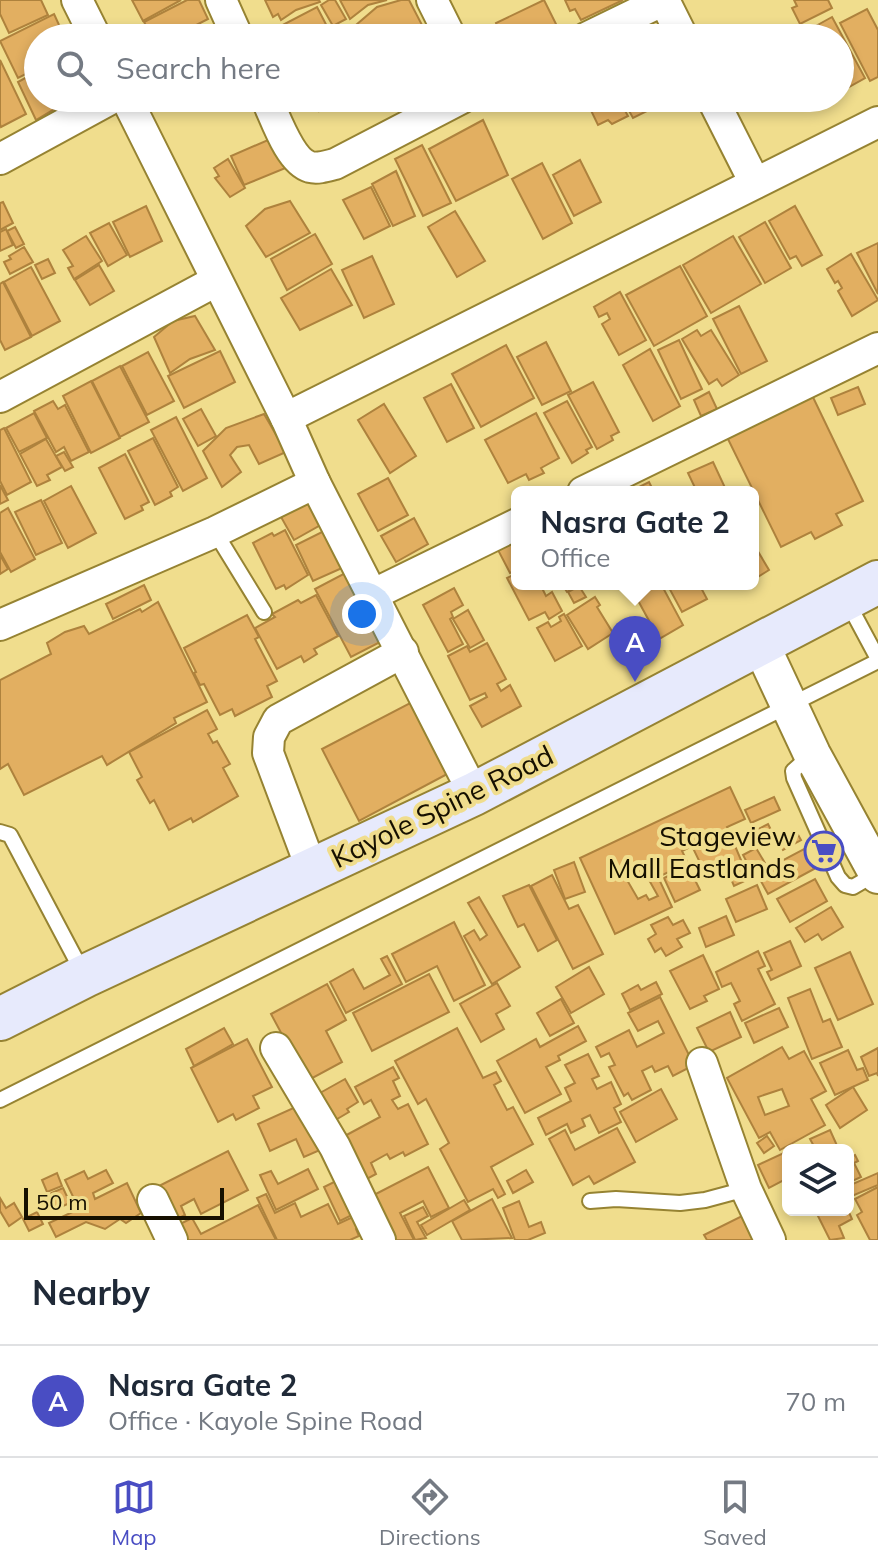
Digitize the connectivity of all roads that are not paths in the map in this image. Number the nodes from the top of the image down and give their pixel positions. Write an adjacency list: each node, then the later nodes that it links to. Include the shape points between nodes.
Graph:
1 (77, 0): 5 (street)
2 (221, 0): 6 (street)
3 (432, 0): 7 (street)
4 (664, 0): 8 (street); 9 (street)
5 (89, 24)
6 (232, 24)
7 (444, 24)
8 (615, 24)
9 (676, 24)
10 (86, 112): 16 (street)
11 (133, 112): 18 (street)
12 (273, 112): 13 (street, via 297,160 322,167)
13 (435, 112)
14 (719, 112): 17 (street)
15 (878, 122): 17 (street)
16 (0, 159)
17 (755, 183): 21 (street)
18 (216, 281): 20 (street); 21 (street)
19 (878, 348): 23 (street)
20 (0, 397)
21 (286, 418): 22 (street)
22 (315, 483): 25 (street); 27 (street)
23 (595, 486)
24 (511, 527): 27 (street)
25 (215, 532): 28 (lane); 29 (street)
26 (862, 590): 30 (main road, Kayole Spine Road); 32 (lane)
27 (374, 594): 31 (street)
28 (264, 612)
29 (0, 625)
30 (760, 643): 33 (street); 34 (main road, Kayole Spine Road)
31 (403, 652): 34 (street); 36 (street, via 278,720 269,737 268,753)
32 (878, 660): 33 (lane)
33 (790, 706): 37 (street, via 812,754 836,832); 42 (lane)
34 (474, 794): 36 (main road, Kayole Spine Road)
35 (0, 832): 38 (lane, via 10,835)
36 (312, 870): 38 (main road, Kayole Spine Road)
37 (877, 874)
38 (85, 976): 39 (main road, Kayole Spine Road)
39 (0, 1019)
40 (276, 1048): 47 (street, via 335,1147)
41 (702, 1063): 43 (street)
42 (0, 1100)
43 (746, 1189): 45 (lane, via 680,1203); 48 (street)
44 (153, 1200): 46 (street)
45 (590, 1201)
46 (172, 1240)
47 (380, 1240)
48 (770, 1240)

